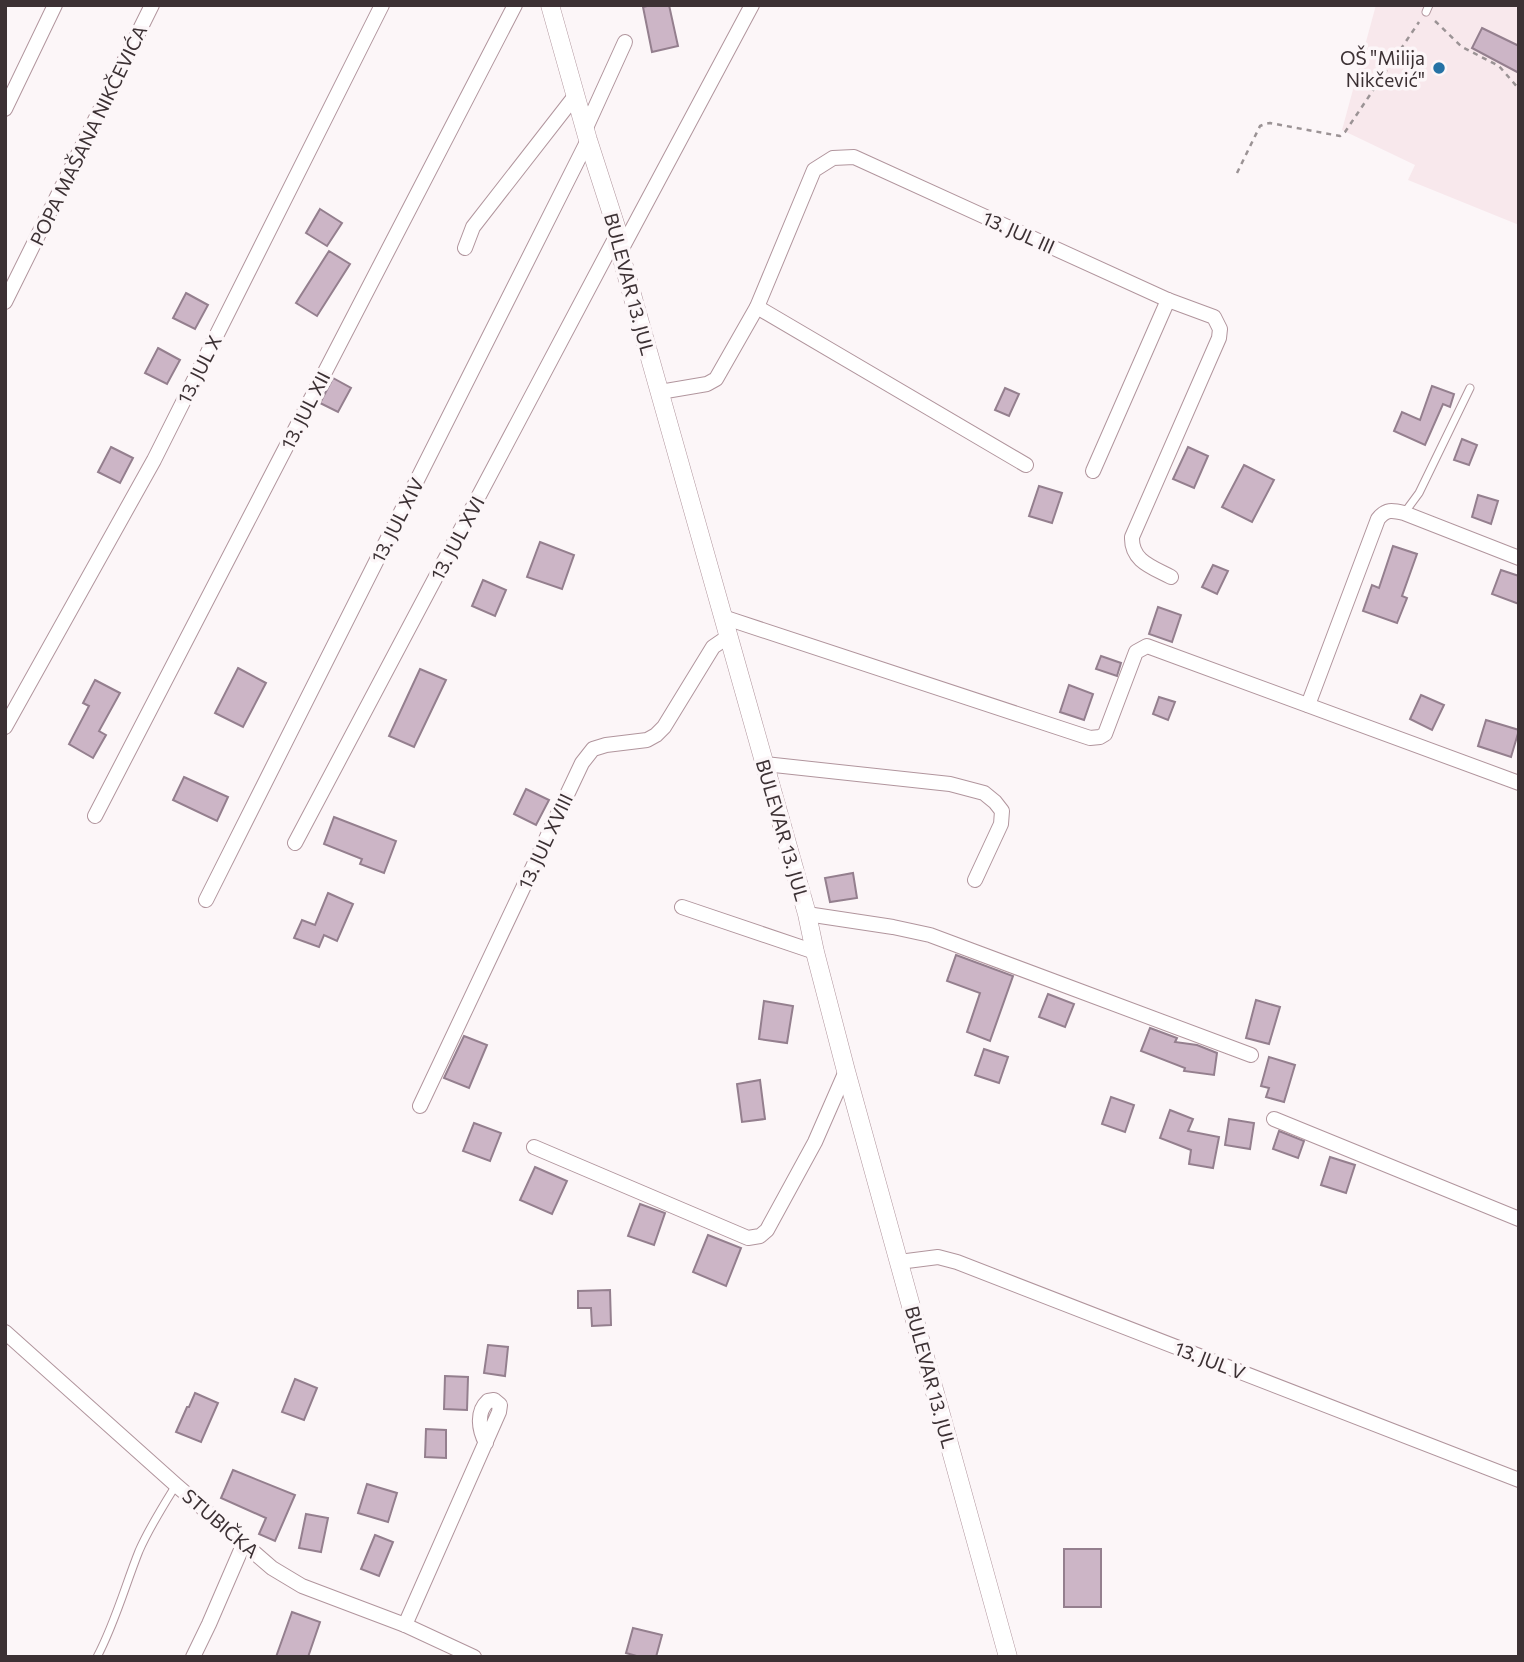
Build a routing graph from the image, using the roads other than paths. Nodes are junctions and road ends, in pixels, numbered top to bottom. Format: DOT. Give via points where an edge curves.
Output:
graph roads {
  1 [pos="55,5"];
  2 [pos="152,5"];
  3 [pos="382,5"];
  4 [pos="515,5"];
  5 [pos="550,5"];
  6 [pos="752,5"];
  7 [pos="625,42"];
  8 [pos="575,96"];
  9 [pos="5,109"];
  10 [pos="586,135"];
  11 [pos="618,233"];
  12 [pos="465,248"];
  13 [pos="620,252"];
  14 [pos="1168,300"];
  15 [pos="5,302"];
  16 [pos="758,307"];
  17 [pos="1470,388"];
  18 [pos="660,392"];
  19 [pos="1026,465"];
  20 [pos="1093,471"];
  21 [pos="1404,513"];
  22 [pos="1519,558"];
  23 [pos="1171,576"];
  24 [pos="723,617"];
  25 [pos="729,636"];
  26 [pos="1308,705"];
  27 [pos="5,727"];
  28 [pos="765,764"];
  29 [pos="1519,783"];
  30 [pos="95,816"];
  31 [pos="295,843"];
  32 [pos="975,880"];
  33 [pos="206,900"];
  34 [pos="682,907"];
  35 [pos="807,914"];
  36 [pos="815,952"];
  37 [pos="1251,1055"];
  38 [pos="846,1072"];
  39 [pos="420,1106"];
  40 [pos="1274,1119"];
  41 [pos="534,1147"];
  42 [pos="1519,1219"];
  43 [pos="899,1262"];
  44 [pos="5,1332"];
  45 [pos="486,1443"];
  46 [pos="1519,1479"];
  47 [pos="176,1485"];
  48 [pos="244,1543"];
  49 [pos="405,1625"];
  50 [pos="97,1657"];
  51 [pos="192,1657"];
  52 [pos="474,1657"];
  53 [pos="1008,1657"];
  1 -- 9 [label="street"];
  2 -- 15 [label="street, POPA MAŠANA NIKČEVIĆA"];
  3 -- 27 [label="street, 13. JUL X" via="154,460"];
  4 -- 30 [label="street, 13. JUL XII"];
  5 -- 8 [label="street, BULEVAR 13. JUL"];
  6 -- 13 [label="street"];
  7 -- 10 [label="street, 13. JUL XIV"];
  8 -- 10 [label="street, BULEVAR 13. JUL"];
  8 -- 12 [label="street" via="473,227"];
  10 -- 11 [label="street, BULEVAR 13. JUL"];
  10 -- 33 [label="street, 13. JUL XIV"];
  11 -- 13 [label="street, BULEVAR 13. JUL"];
  11 -- 31 [label="street, 13. JUL XVI"];
  13 -- 18 [label="street, BULEVAR 13. JUL"];
  14 -- 16 [label="street, 13. JUL III" via="854,157 833,159 814,170"];
  14 -- 20 [label="street"];
  14 -- 23 [label="street, 13. JUL III" via="1214,317 1220,329 1132,537 1131,547 1140,561"];
  16 -- 18 [label="street, 13. JUL III" via="716,379"];
  16 -- 19 [label="street"];
  17 -- 21 [label="lane" via="1419,493"];
  18 -- 24 [label="street, BULEVAR 13. JUL"];
  21 -- 22 [label="street"];
  21 -- 26 [label="street" via="1383,512 1378,519"];
  24 -- 25 [label="street, BULEVAR 13. JUL"];
  24 -- 26 [label="street" via="1090,737 1105,734 1136,652 1147,646"];
  25 -- 28 [label="street, BULEVAR 13. JUL"];
  25 -- 39 [label="street, 13. JUL XVIII" via="713,647 656,735 593,749 582,763"];
  26 -- 29 [label="street"];
  28 -- 32 [label="street" via="950,784 984,793 1002,811 1001,824"];
  28 -- 35 [label="street, BULEVAR 13. JUL"];
  34 -- 36 [label="street"];
  35 -- 36 [label="street, BULEVAR 13. JUL"];
  35 -- 37 [label="street" via="930,935"];
  36 -- 38 [label="street, BULEVAR 13. JUL"];
  38 -- 41 [label="street" via="815,1142 760,1236 748,1238"];
  38 -- 43 [label="street, BULEVAR 13. JUL"];
  40 -- 42 [label="street"];
  43 -- 46 [label="street, 13. JUL V" via="937,1257 957,1262"];
  43 -- 53 [label="street, BULEVAR 13. JUL"];
  44 -- 47 [label="street, STUBIČKA"];
  45 -- 49 [label="street"];
  47 -- 48 [label="street, STUBIČKA"];
  47 -- 50 [label="lane" via="146,1536"];
  48 -- 49 [label="street, STUBIČKA" via="302,1586"];
  48 -- 51 [label="street"];
  49 -- 52 [label="street, STUBIČKA"];
}
